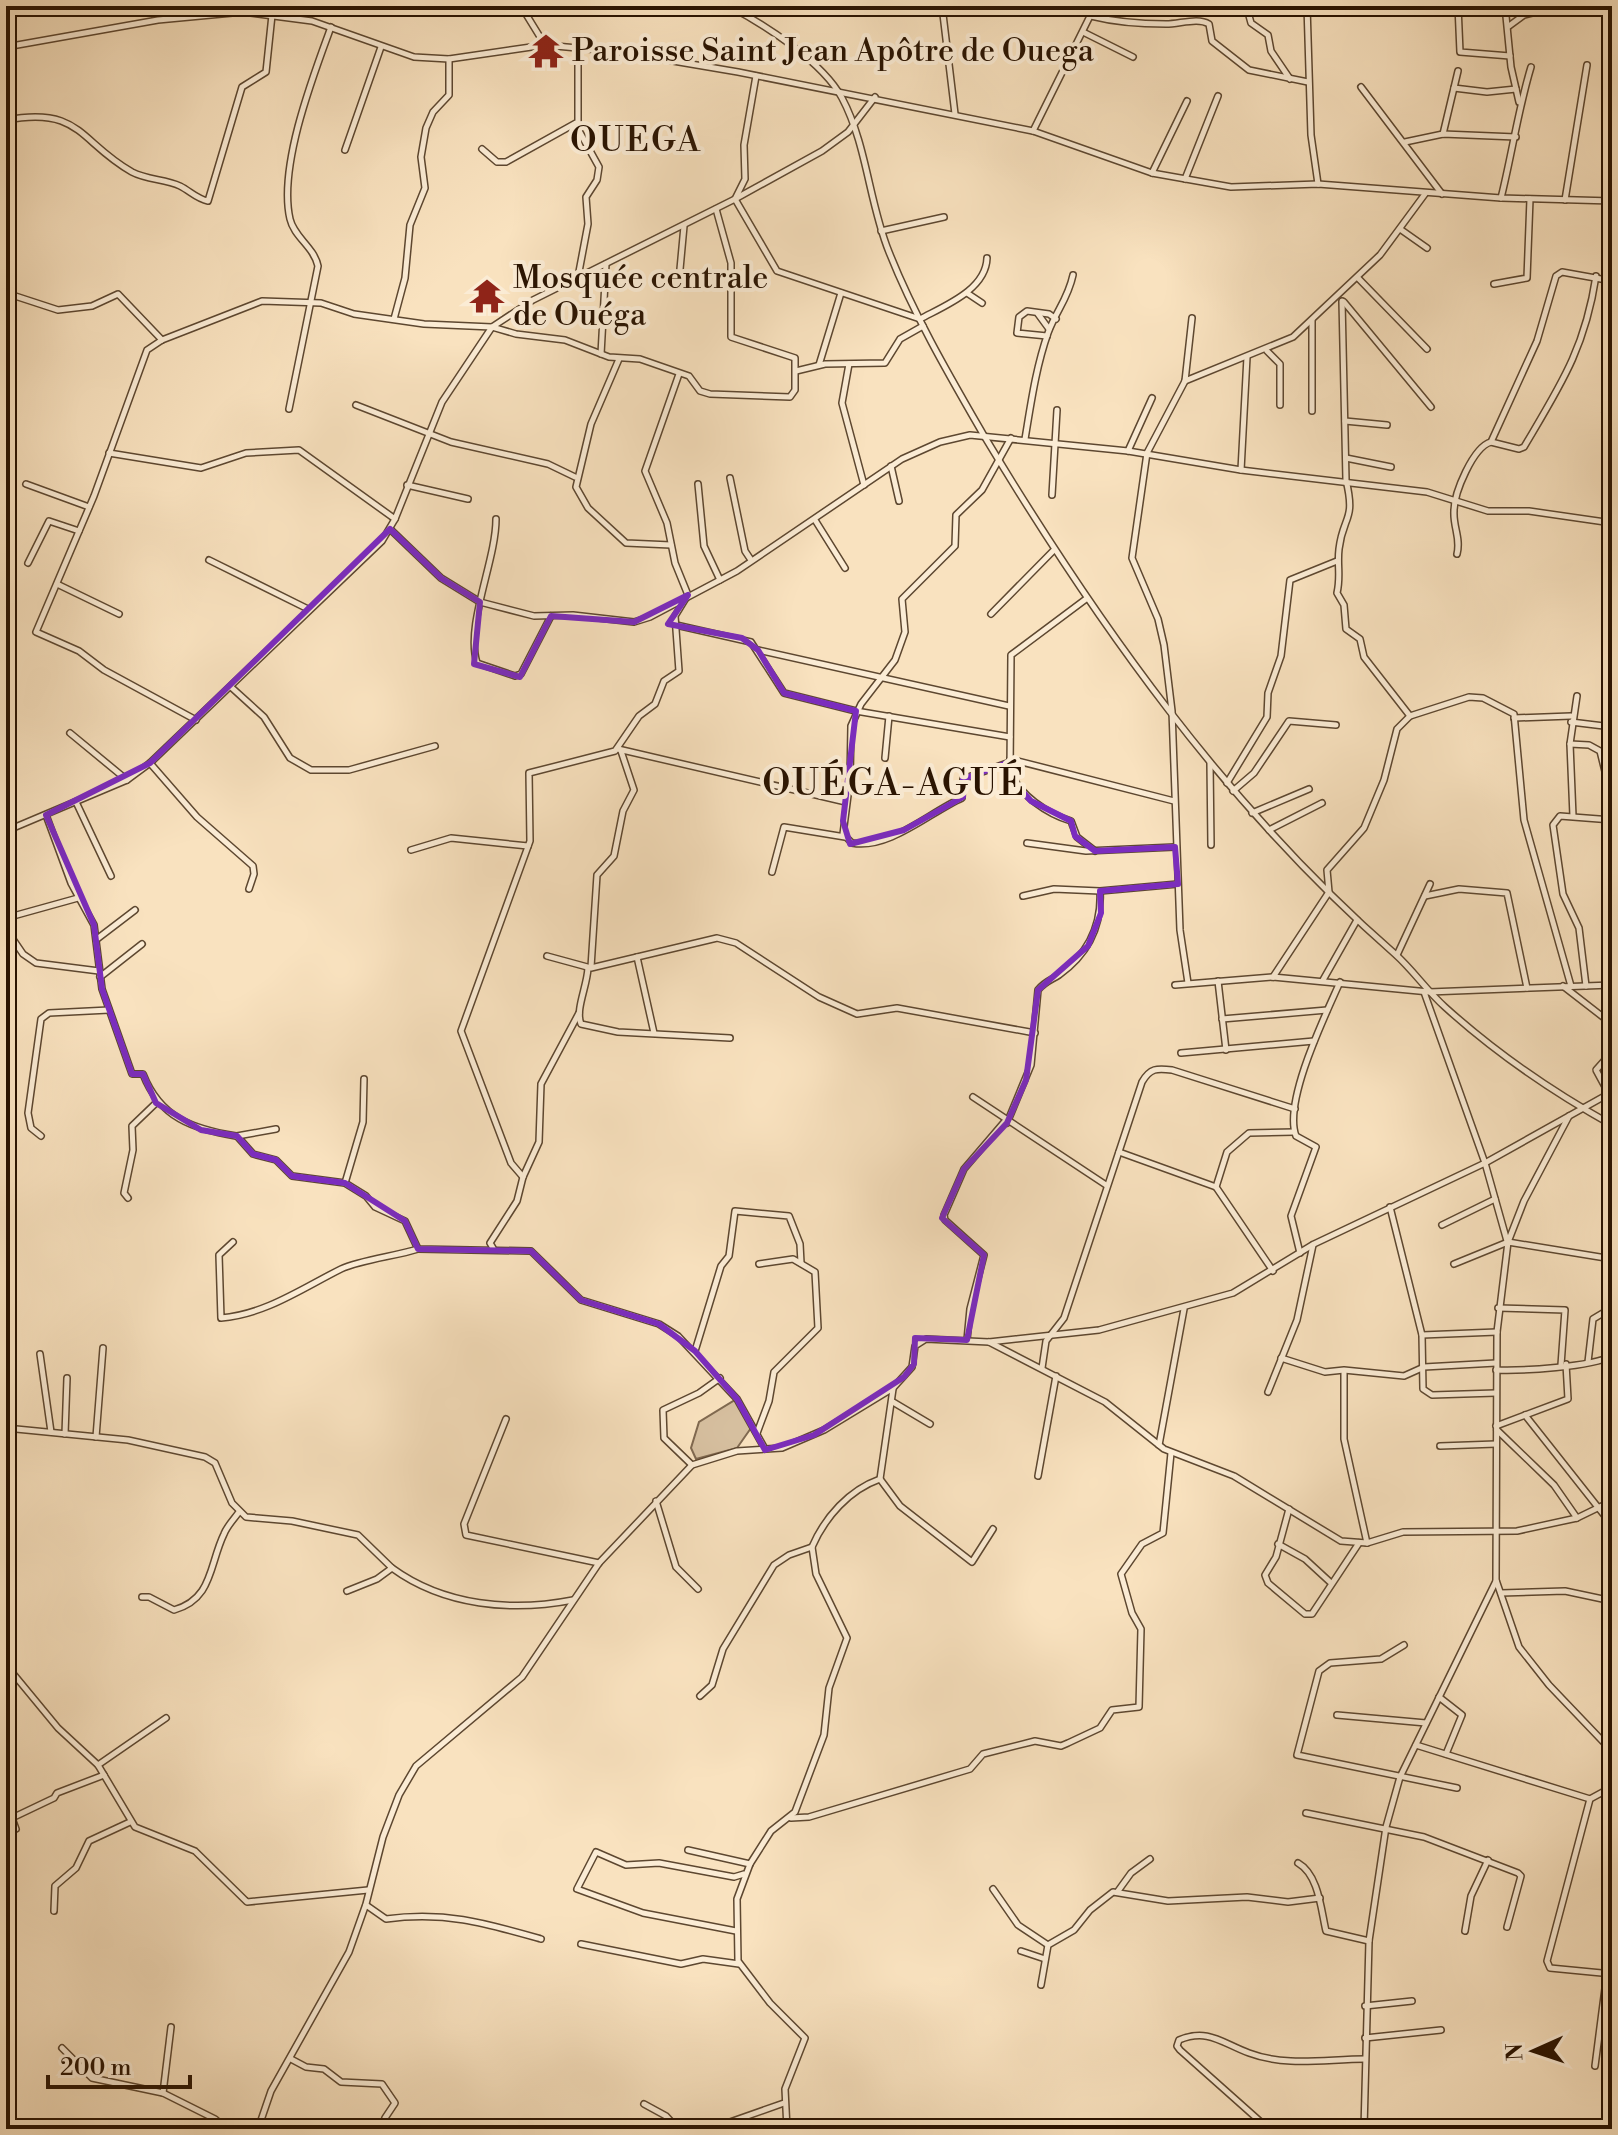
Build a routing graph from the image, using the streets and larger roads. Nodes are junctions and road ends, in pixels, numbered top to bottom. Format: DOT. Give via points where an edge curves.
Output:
graph roads {
  1 [pos="521,6"];
  2 [pos="729,6"];
  3 [pos="942,6"];
  4 [pos="1095,6"];
  5 [pos="1307,6"];
  6 [pos="1458,6"];
  7 [pos="1505,6"];
  8 [pos="1560,6"];
  9 [pos="244,9"];
  10 [pos="1248,12"];
  11 [pos="272,15"];
  12 [pos="1091,16"];
  13 [pos="331,27"];
  14 [pos="1508,27"];
  15 [pos="1083,32"];
  16 [pos="545,45"];
  17 [pos="8,46"];
  18 [pos="578,46"];
  19 [pos="381,47"];
  20 [pos="6,53"];
  21 [pos="1510,56"];
  22 [pos="1133,57"];
  23 [pos="449,59"];
  24 [pos="1587,65"];
  25 [pos="1531,67"];
  26 [pos="1458,71"];
  27 [pos="756,76"];
  28 [pos="1290,80"];
  29 [pos="1308,82"];
  30 [pos="1361,87"];
  31 [pos="1454,88"];
  32 [pos="1516,89"];
  33 [pos="838,91"];
  34 [pos="1218,96"];
  35 [pos="875,97"];
  36 [pos="1187,101"];
  37 [pos="1520,103"];
  38 [pos="955,114"];
  39 [pos="6,120"];
  40 [pos="577,123"];
  41 [pos="853,125"];
  42 [pos="1033,131"];
  43 [pos="1443,134"];
  44 [pos="1516,137"];
  45 [pos="1405,142"];
  46 [pos="482,149"];
  47 [pos="345,150"];
  48 [pos="1152,173"];
  49 [pos="1185,179"];
  50 [pos="1318,184"];
  51 [pos="1426,193"];
  52 [pos="1442,194"];
  53 [pos="1501,198"];
  54 [pos="735,199"];
  55 [pos="1530,199"];
  56 [pos="1565,200"];
  57 [pos="1610,201"];
  58 [pos="716,209"];
  59 [pos="944,217"];
  60 [pos="684,225"];
  61 [pos="1400,229"];
  62 [pos="881,231"];
  63 [pos="1612,241"];
  64 [pos="1427,248"];
  65 [pos="987,258"];
  66 [pos="606,264"];
  67 [pos="1073,275"];
  68 [pos="1596,276"];
  69 [pos="578,278"];
  70 [pos="1358,278"];
  71 [pos="679,280"];
  72 [pos="1612,281"];
  73 [pos="1494,284"];
  74 [pos="6,293"];
  75 [pos="841,293"];
  76 [pos="966,293"];
  77 [pos="1340,298"];
  78 [pos="982,303"];
  79 [pos="311,304"];
  80 [pos="1038,313"];
  81 [pos="1192,318"];
  82 [pos="394,319"];
  83 [pos="1056,319"];
  84 [pos="1312,319"];
  85 [pos="922,322"];
  86 [pos="492,327"];
  87 [pos="1048,333"];
  88 [pos="162,340"];
  89 [pos="1427,349"];
  90 [pos="1266,351"];
  91 [pos="601,354"];
  92 [pos="1247,357"];
  93 [pos="619,359"];
  94 [pos="849,364"];
  95 [pos="819,365"];
  96 [pos="796,371"];
  97 [pos="679,374"];
  98 [pos="1185,381"];
  99 [pos="1152,398"];
  100 [pos="356,405"];
  101 [pos="1280,405"];
  102 [pos="1431,407"];
  103 [pos="289,409"];
  104 [pos="1057,410"];
  105 [pos="1312,411"];
  106 [pos="1345,421"];
  107 [pos="1387,425"];
  108 [pos="984,434"];
  109 [pos="429,435"];
  110 [pos="1011,438"];
  111 [pos="1025,439"];
  112 [pos="1052,442"];
  113 [pos="1491,442"];
  114 [pos="1128,451"];
  115 [pos="109,453"];
  116 [pos="1147,453"];
  117 [pos="1346,458"];
  118 [pos="1000,460"];
  119 [pos="891,466"];
  120 [pos="1391,467"];
  121 [pos="1241,470"];
  122 [pos="575,477"];
  123 [pos="730,478"];
  124 [pos="1346,480"];
  125 [pos="26,484"];
  126 [pos="698,484"];
  127 [pos="407,485"];
  128 [pos="864,485"];
  129 [pos="1052,495"];
  130 [pos="468,499"];
  131 [pos="1455,500"];
  132 [pos="899,501"];
  133 [pos="89,507"];
  134 [pos="395,519"];
  135 [pos="496,519"];
  136 [pos="815,520"];
  137 [pos="1612,523"];
  138 [pos="390,529"];
  139 [pos="79,531"];
  140 [pos="671,545"];
  141 [pos="1053,551"];
  142 [pos="1457,554"];
  143 [pos="209,560"];
  144 [pos="751,560"];
  145 [pos="1337,561"];
  146 [pos="28,563"];
  147 [pos="845,568"];
  148 [pos="720,580"];
  149 [pos="57,584"];
  150 [pos="688,595"];
  151 [pos="1086,599"];
  152 [pos="480,602"];
  153 [pos="308,609"];
  154 [pos="119,614"];
  155 [pos="991,614"];
  156 [pos="551,616"];
  157 [pos="676,625"];
  158 [pos="758,650"];
  159 [pos="880,679"];
  160 [pos="231,687"];
  161 [pos="1577,696"];
  162 [pos="1009,706"];
  163 [pos="856,711"];
  164 [pos="1172,711"];
  165 [pos="889,716"];
  166 [pos="1410,716"];
  167 [pos="1514,718"];
  168 [pos="1571,719"];
  169 [pos="196,720"];
  170 [pos="1336,725"];
  171 [pos="1612,727"];
  172 [pos="70,733"];
  173 [pos="1010,737"];
  174 [pos="1570,744"];
  175 [pos="435,746"];
  176 [pos="619,750"];
  177 [pos="885,758"];
  178 [pos="1010,760"];
  179 [pos="1210,762"];
  180 [pos="150,763"];
  181 [pos="127,780"];
  182 [pos="1227,783"];
  183 [pos="1309,789"];
  184 [pos="1233,791"];
  185 [pos="1612,800"];
  186 [pos="1174,801"];
  187 [pos="76,802"];
  188 [pos="846,802"];
  189 [pos="1322,803"];
  190 [pos="1252,813"];
  191 [pos="46,815"];
  192 [pos="1573,816"];
  193 [pos="1612,820"];
  194 [pos="1269,830"];
  195 [pos="6,831"];
  196 [pos="845,837"];
  197 [pos="1027,843"];
  198 [pos="1211,845"];
  199 [pos="528,846"];
  200 [pos="1175,847"];
  201 [pos="411,850"];
  202 [pos="1095,851"];
  203 [pos="772,872"];
  204 [pos="111,876"];
  205 [pos="1178,884"];
  206 [pos="1430,884"];
  207 [pos="249,889"];
  208 [pos="1100,891"];
  209 [pos="1329,892"];
  210 [pos="1023,896"];
  211 [pos="1425,896"];
  212 [pos="78,898"];
  213 [pos="135,910"];
  214 [pos="1612,911"];
  215 [pos="6,918"];
  216 [pos="1357,920"];
  217 [pos="6,929"];
  218 [pos="1612,930"];
  219 [pos="97,939"];
  220 [pos="142,944"];
  221 [pos="1397,955"];
  222 [pos="547,956"];
  223 [pos="637,957"];
  224 [pos="590,968"];
  225 [pos="100,974"];
  226 [pos="1273,977"];
  227 [pos="1323,980"];
  228 [pos="1218,981"];
  229 [pos="1340,982"];
  230 [pos="1188,983"];
  231 [pos="1175,985"];
  232 [pos="1612,985"];
  233 [pos="1562,986"];
  234 [pos="1571,986"];
  235 [pos="1586,986"];
  236 [pos="1527,988"];
  237 [pos="1427,992"];
  238 [pos="109,1010"];
  239 [pos="1328,1010"];
  240 [pos="579,1013"];
  241 [pos="1222,1019"];
  242 [pos="1612,1024"];
  243 [pos="654,1033"];
  244 [pos="1035,1033"];
  245 [pos="730,1038"];
  246 [pos="1314,1041"];
  247 [pos="1226,1050"];
  248 [pos="1612,1052"];
  249 [pos="1181,1053"];
  250 [pos="364,1079"];
  251 [pos="1610,1093"];
  252 [pos="973,1097"];
  253 [pos="156,1103"];
  254 [pos="1295,1109"];
  255 [pos="1582,1109"];
  256 [pos="1569,1116"];
  257 [pos="1006,1122"];
  258 [pos="1612,1125"];
  259 [pos="276,1129"];
  260 [pos="1294,1132"];
  261 [pos="41,1136"];
  262 [pos="237,1136"];
  263 [pos="1119,1152"];
  264 [pos="1485,1163"];
  265 [pos="523,1177"];
  266 [pos="345,1183"];
  267 [pos="1106,1185"];
  268 [pos="1216,1187"];
  269 [pos="128,1198"];
  270 [pos="1495,1199"];
  271 [pos="1390,1207"];
  272 [pos="1442,1225"];
  273 [pos="233,1242"];
  274 [pos="1508,1242"];
  275 [pos="1314,1244"];
  276 [pos="418,1249"];
  277 [pos="498,1249"];
  278 [pos="1300,1253"];
  279 [pos="1612,1259"];
  280 [pos="801,1263"];
  281 [pos="759,1264"];
  282 [pos="1454,1264"];
  283 [pos="1273,1271"];
  284 [pos="1498,1308"];
  285 [pos="1184,1309"];
  286 [pos="1603,1313"];
  287 [pos="1064,1318"];
  288 [pos="1497,1332"];
  289 [pos="1078,1333"];
  290 [pos="1422,1335"];
  291 [pos="1049,1337"];
  292 [pos="967,1340"];
  293 [pos="989,1342"];
  294 [pos="103,1348"];
  295 [pos="695,1351"];
  296 [pos="40,1354"];
  297 [pos="1612,1356"];
  298 [pos="1281,1358"];
  299 [pos="1588,1362"];
  300 [pos="1564,1364"];
  301 [pos="1496,1366"];
  302 [pos="1424,1367"];
  303 [pos="1042,1368"];
  304 [pos="1344,1370"];
  305 [pos="1056,1376"];
  306 [pos="67,1378"];
  307 [pos="720,1378"];
  308 [pos="893,1388"];
  309 [pos="1268,1392"];
  310 [pos="1496,1393"];
  311 [pos="893,1402"];
  312 [pos="1525,1415"];
  313 [pos="506,1419"];
  314 [pos="930,1424"];
  315 [pos="6,1428"];
  316 [pos="1496,1428"];
  317 [pos="51,1432"];
  318 [pos="65,1434"];
  319 [pos="757,1434"];
  320 [pos="96,1437"];
  321 [pos="1496,1444"];
  322 [pos="1159,1446"];
  323 [pos="1440,1446"];
  324 [pos="765,1450"];
  325 [pos="1171,1453"];
  326 [pos="692,1465"];
  327 [pos="1038,1476"];
  328 [pos="880,1479"];
  329 [pos="656,1501"];
  330 [pos="1612,1501"];
  331 [pos="1289,1509"];
  332 [pos="1599,1509"];
  333 [pos="239,1512"];
  334 [pos="1577,1518"];
  335 [pos="1612,1525"];
  336 [pos="993,1529"];
  337 [pos="1498,1532"];
  338 [pos="1359,1543"];
  339 [pos="1367,1543"];
  340 [pos="1278,1544"];
  341 [pos="812,1547"];
  342 [pos="599,1563"];
  343 [pos="392,1568"];
  344 [pos="1496,1580"];
  345 [pos="1330,1582"];
  346 [pos="698,1589"];
  347 [pos="347,1591"];
  348 [pos="1501,1593"];
  349 [pos="142,1597"];
  350 [pos="574,1600"];
  351 [pos="1612,1601"];
  352 [pos="1404,1645"];
  353 [pos="6,1665"];
  354 [pos="700,1696"];
  355 [pos="1439,1697"];
  356 [pos="1337,1715"];
  357 [pos="166,1718"];
  358 [pos="1426,1723"];
  359 [pos="1416,1745"];
  360 [pos="1612,1751"];
  361 [pos="1446,1754"];
  362 [pos="98,1765"];
  363 [pos="104,1775"];
  364 [pos="1400,1777"];
  365 [pos="1612,1787"];
  366 [pos="1457,1788"];
  367 [pos="1590,1799"];
  368 [pos="1306,1813"];
  369 [pos="791,1818"];
  370 [pos="130,1822"];
  371 [pos="1386,1827"];
  372 [pos="16,1829"];
  373 [pos="688,1850"];
  374 [pos="1150,1859"];
  375 [pos="1488,1860"];
  376 [pos="1298,1863"];
  377 [pos="750,1864"];
  378 [pos="745,1874"];
  379 [pos="993,1889"];
  380 [pos="368,1890"];
  381 [pos="1118,1891"];
  382 [pos="1320,1898"];
  383 [pos="366,1904"];
  384 [pos="54,1911"];
  385 [pos="1507,1927"];
  386 [pos="736,1931"];
  387 [pos="1465,1931"];
  388 [pos="541,1939"];
  389 [pos="1369,1941"];
  390 [pos="581,1944"];
  391 [pos="1048,1945"];
  392 [pos="1021,1951"];
  393 [pos="1045,1959"];
  394 [pos="740,1964"];
  395 [pos="1610,1973"];
  396 [pos="1041,1985"];
  397 [pos="1412,2001"];
  398 [pos="1365,2006"];
  399 [pos="171,2027"];
  400 [pos="1441,2030"];
  401 [pos="1365,2038"];
  402 [pos="62,2048"];
  403 [pos="291,2059"];
  404 [pos="1365,2059"];
  405 [pos="1595,2066"];
  406 [pos="163,2093"];
  407 [pos="784,2103"];
  408 [pos="644,2104"];
  409 [pos="385,2118"];
  410 [pos="227,2129"];
  411 [pos="258,2129"];
  412 [pos="678,2129"];
  413 [pos="710,2129"];
  414 [pos="787,2129"];
  415 [pos="1260,2129"];
  416 [pos="1364,2129"];
  1 -- 16 [label="street"];
  2 -- 33 [label="street" via="776,35"];
  3 -- 38 [label="street"];
  4 -- 12 [label="street"];
  5 -- 29 [label="street"];
  6 -- 21 [label="street" via="1460,52"];
  7 -- 14 [label="street"];
  8 -- 14 [label="street" via="1524,15"];
  9 -- 11 [label="street"];
  9 -- 17 [label="street"];
  10 -- 28 [label="street" via="1251,23 1268,35 1271,51"];
  11 -- 13 [label="street"];
  11 -- 39 [label="street" via="266,72 242,87 208,201 175,184 135,174 65,121 39,116"];
  12 -- 15 [label="street"];
  12 -- 28 [label="street" via="1122,22 1203,21 1209,24 1212,41 1249,70"];
  13 -- 19 [label="street"];
  13 -- 79 [label="street" via="306,94 290,179 290,221 318,266"];
  14 -- 21 [label="street"];
  15 -- 22 [label="street"];
  15 -- 42 [label="street"];
  16 -- 18 [label="street"];
  16 -- 23 [label="street"];
  17 -- 20 [label="street"];
  18 -- 27 [label="street"];
  18 -- 40 [label="street"];
  19 -- 23 [label="street" via="414,57"];
  19 -- 47 [label="street"];
  21 -- 32 [label="street"];
  23 -- 82 [label="street" via="449,95 426,128 421,157 425,188 410,225"];
  24 -- 56 [label="street"];
  25 -- 37 [label="street"];
  26 -- 31 [label="street"];
  27 -- 33 [label="street"];
  27 -- 54 [label="street" via="744,145 745,179"];
  28 -- 29 [label="street"];
  29 -- 50 [label="street"];
  30 -- 45 [label="street"];
  31 -- 32 [label="street"];
  31 -- 43 [label="street"];
  32 -- 37 [label="street"];
  33 -- 35 [label="street"];
  33 -- 41 [label="street"];
  34 -- 49 [label="street"];
  35 -- 38 [label="street"];
  35 -- 41 [label="street"];
  36 -- 48 [label="street"];
  37 -- 44 [label="street"];
  38 -- 42 [label="street"];
  40 -- 46 [label="street" via="506,162 497,162"];
  40 -- 69 [label="street" via="579,136 599,167 586,197 588,224"];
  41 -- 54 [label="street" via="822,151"];
  41 -- 62 [label="street"];
  42 -- 48 [label="street"];
  43 -- 44 [label="street"];
  43 -- 45 [label="street"];
  44 -- 53 [label="street"];
  45 -- 52 [label="street"];
  48 -- 49 [label="street"];
  49 -- 50 [label="street" via="1231,187"];
  50 -- 51 [label="street"];
  51 -- 52 [label="street"];
  51 -- 61 [label="street"];
  52 -- 53 [label="street"];
  53 -- 55 [label="street"];
  54 -- 58 [label="street"];
  54 -- 75 [label="street" via="777,271"];
  55 -- 56 [label="street"];
  55 -- 73 [label="street" via="1527,278"];
  56 -- 57 [label="street"];
  57 -- 63 [label="street"];
  58 -- 60 [label="street"];
  58 -- 96 [label="street" via="731,263 731,337 792,356"];
  59 -- 62 [label="street"];
  60 -- 66 [label="street"];
  60 -- 71 [label="street"];
  61 -- 64 [label="street"];
  61 -- 70 [label="street"];
  62 -- 85 [label="street"];
  65 -- 76 [label="street" via="984,272"];
  66 -- 69 [label="street"];
  66 -- 91 [label="street"];
  67 -- 83 [label="street" via="1071,293"];
  68 -- 72 [label="street"];
  68 -- 113 [label="street" via="1556,276 1537,341"];
  68 -- 113 [label="street" via="1574,362 1524,447"];
  69 -- 86 [label="street"];
  70 -- 77 [label="street"];
  70 -- 89 [label="street"];
  74 -- 88 [label="street" via="58,310 92,306 118,294"];
  75 -- 85 [label="street"];
  75 -- 95 [label="street"];
  76 -- 78 [label="street"];
  76 -- 85 [label="street"];
  77 -- 84 [label="street"];
  77 -- 102 [label="street"];
  77 -- 106 [label="street"];
  79 -- 82 [label="street"];
  79 -- 88 [label="street" via="262,301"];
  79 -- 103 [label="street"];
  80 -- 83 [label="street"];
  80 -- 87 [label="street"];
  80 -- 87 [label="street" via="1021,314 1016,330"];
  81 -- 98 [label="street"];
  82 -- 86 [label="street"];
  83 -- 87 [label="street"];
  84 -- 90 [label="street"];
  84 -- 105 [label="street"];
  85 -- 94 [label="street" via="900,339 885,363"];
  85 -- 108 [label="street"];
  86 -- 91 [label="street" via="565,340"];
  86 -- 109 [label="street" via="456,377"];
  87 -- 111 [label="street"];
  88 -- 115 [label="street" via="143,357"];
  90 -- 92 [label="street"];
  90 -- 101 [label="street" via="1280,364"];
  91 -- 93 [label="street"];
  92 -- 98 [label="street"];
  92 -- 121 [label="street"];
  93 -- 97 [label="street" via="640,359"];
  93 -- 122 [label="street"];
  94 -- 95 [label="street"];
  94 -- 128 [label="street" via="842,403"];
  95 -- 96 [label="street"];
  96 -- 97 [label="street" via="794,393 785,397 710,394"];
  97 -- 140 [label="street" via="645,466"];
  98 -- 116 [label="street"];
  99 -- 114 [label="street"];
  100 -- 109 [label="street"];
  104 -- 112 [label="street"];
  106 -- 107 [label="street"];
  106 -- 117 [label="street"];
  108 -- 110 [label="street"];
  108 -- 118 [label="street"];
  108 -- 119 [label="street" via="940,442"];
  109 -- 122 [label="street" via="548,464"];
  109 -- 127 [label="street"];
  110 -- 111 [label="street"];
  110 -- 118 [label="street"];
  111 -- 112 [label="street"];
  112 -- 114 [label="street"];
  112 -- 129 [label="street"];
  113 -- 131 [label="street" via="1481,447"];
  114 -- 116 [label="street"];
  115 -- 133 [label="street"];
  115 -- 134 [label="street" via="201,468 246,453 299,450"];
  116 -- 121 [label="street"];
  116 -- 164 [label="street" via="1133,566 1158,619"];
  117 -- 120 [label="street"];
  117 -- 124 [label="street"];
  118 -- 141 [label="street"];
  118 -- 159 [label="street" via="977,496 956,515 955,546 903,597 904,637"];
  119 -- 128 [label="street"];
  119 -- 132 [label="street"];
  121 -- 124 [label="street"];
  122 -- 140 [label="street" via="588,508 617,537 632,545"];
  123 -- 144 [label="street"];
  124 -- 131 [label="street"];
  124 -- 145 [label="street" via="1351,512"];
  125 -- 133 [label="street"];
  126 -- 148 [label="street" via="704,546"];
  127 -- 130 [label="street"];
  127 -- 134 [label="street"];
  128 -- 136 [label="street"];
  131 -- 137 [label="street" via="1488,511"];
  131 -- 142 [label="street"];
  133 -- 139 [label="street"];
  134 -- 138 [label="street"];
  135 -- 152 [label="street" via="495,550"];
  136 -- 144 [label="street"];
  136 -- 147 [label="street"];
  138 -- 152 [label="street" via="441,578"];
  138 -- 153 [label="street" via="369,556"];
  139 -- 146 [label="street" via="49,521"];
  139 -- 149 [label="street"];
  140 -- 150 [label="street"];
  141 -- 151 [label="street"];
  141 -- 155 [label="street"];
  143 -- 153 [label="street"];
  144 -- 148 [label="street"];
  145 -- 166 [label="street" via="1342,575 1337,593 1346,629 1360,639 1364,657"];
  145 -- 182 [label="street" via="1290,580 1267,717"];
  148 -- 150 [label="street"];
  149 -- 154 [label="street"];
  149 -- 169 [label="street" via="37,628 39,636 79,651"];
  150 -- 156 [label="street" via="634,622"];
  150 -- 157 [label="street"];
  151 -- 162 [label="street" via="1013,652"];
  151 -- 164 [label="street"];
  152 -- 156 [label="street"];
  152 -- 156 [label="street" via="476,661 515,676 524,669"];
  153 -- 160 [label="street"];
  157 -- 158 [label="street" via="742,638"];
  157 -- 176 [label="street" via="679,671 664,681 655,704 636,720"];
  158 -- 159 [label="street"];
  158 -- 163 [label="street" via="784,693"];
  159 -- 162 [label="street"];
  159 -- 163 [label="street"];
  160 -- 169 [label="street"];
  160 -- 175 [label="street" via="264,717 290,758 311,770 349,770"];
  161 -- 168 [label="street"];
  162 -- 173 [label="street"];
  163 -- 165 [label="street"];
  163 -- 188 [label="street" via="849,731"];
  164 -- 179 [label="street"];
  164 -- 186 [label="street"];
  165 -- 173 [label="street"];
  165 -- 177 [label="street"];
  166 -- 167 [label="street" via="1469,697 1508,709"];
  166 -- 209 [label="street" via="1397,729 1364,828 1327,870"];
  167 -- 168 [label="street"];
  167 -- 234 [label="street" via="1524,820"];
  168 -- 171 [label="street"];
  168 -- 174 [label="street"];
  169 -- 180 [label="street"];
  170 -- 184 [label="street" via="1289,721 1254,773"];
  172 -- 181 [label="street"];
  173 -- 178 [label="street"];
  174 -- 185 [label="street" via="1600,751"];
  174 -- 192 [label="street"];
  176 -- 188 [label="street"];
  176 -- 199 [label="street" via="530,771"];
  176 -- 224 [label="street" via="634,790 623,811 614,856 597,875"];
  178 -- 186 [label="street"];
  178 -- 196 [label="street" via="963,779 962,798 904,830 864,844"];
  178 -- 202 [label="street" via="1014,782 1030,800 1071,821 1077,837"];
  179 -- 182 [label="street"];
  179 -- 198 [label="street"];
  180 -- 181 [label="street"];
  180 -- 207 [label="street" via="190,810 253,866"];
  181 -- 187 [label="street"];
  182 -- 184 [label="street"];
  183 -- 190 [label="street"];
  184 -- 190 [label="street"];
  186 -- 200 [label="street"];
  187 -- 191 [label="street"];
  187 -- 204 [label="street"];
  188 -- 196 [label="street"];
  189 -- 194 [label="street"];
  190 -- 194 [label="street"];
  191 -- 195 [label="street"];
  191 -- 212 [label="street"];
  192 -- 193 [label="street"];
  192 -- 235 [label="street" via="1555,819 1552,831 1563,894 1579,928"];
  194 -- 209 [label="street"];
  196 -- 203 [label="street" via="784,827"];
  197 -- 202 [label="street"];
  199 -- 201 [label="street" via="451,838"];
  199 -- 265 [label="street" via="461,1031 511,1163"];
  200 -- 202 [label="street"];
  200 -- 205 [label="street"];
  205 -- 208 [label="street"];
  205 -- 230 [label="street"];
  206 -- 211 [label="street"];
  208 -- 210 [label="street" via="1054,889"];
  208 -- 244 [label="street" via="1101,913 1088,946 1038,990"];
  209 -- 216 [label="street"];
  209 -- 226 [label="street"];
  211 -- 221 [label="street"];
  211 -- 236 [label="street" via="1459,889 1507,893"];
  212 -- 215 [label="street"];
  212 -- 219 [label="street"];
  213 -- 219 [label="street"];
  214 -- 218 [label="street"];
  216 -- 221 [label="street"];
  216 -- 227 [label="street"];
  217 -- 225 [label="street" via="36,963"];
  219 -- 225 [label="street"];
  220 -- 225 [label="street"];
  221 -- 237 [label="street"];
  222 -- 224 [label="street"];
  223 -- 224 [label="street"];
  223 -- 243 [label="street"];
  223 -- 244 [label="street" via="717,938 857,1014 897,1008"];
  224 -- 240 [label="street"];
  225 -- 238 [label="street"];
  226 -- 227 [label="street"];
  226 -- 228 [label="street"];
  227 -- 229 [label="street"];
  228 -- 230 [label="street"];
  228 -- 241 [label="street"];
  229 -- 237 [label="street"];
  229 -- 239 [label="street"];
  230 -- 231 [label="street"];
  232 -- 235 [label="street"];
  233 -- 234 [label="street"];
  233 -- 236 [label="street"];
  233 -- 242 [label="street"];
  234 -- 235 [label="street"];
  236 -- 237 [label="street"];
  237 -- 255 [label="street" via="1496,1052"];
  237 -- 264 [label="street"];
  238 -- 253 [label="street" via="132,1074 143,1074"];
  238 -- 261 [label="street" via="49,1013 41,1019 28,1113 31,1128"];
  239 -- 241 [label="street"];
  239 -- 246 [label="street"];
  240 -- 243 [label="street" via="581,1024"];
  240 -- 265 [label="street" via="541,1084 539,1142"];
  241 -- 247 [label="street"];
  243 -- 245 [label="street"];
  244 -- 257 [label="street" via="1031,1065"];
  246 -- 247 [label="street"];
  246 -- 254 [label="street"];
  247 -- 249 [label="street"];
  248 -- 251 [label="street" via="1596,1070"];
  250 -- 266 [label="street" via="363,1122"];
  251 -- 255 [label="street"];
  252 -- 257 [label="street"];
  253 -- 262 [label="street" via="201,1130"];
  253 -- 269 [label="street" via="132,1126 124,1193"];
  254 -- 260 [label="street"];
  254 -- 263 [label="street" via="1157,1068 1142,1082"];
  255 -- 256 [label="street"];
  255 -- 258 [label="street"];
  256 -- 264 [label="street"];
  256 -- 274 [label="street"];
  257 -- 267 [label="street" via="1055,1148"];
  257 -- 292 [label="street" via="964,1169 944,1215 984,1255"];
  259 -- 262 [label="street"];
  260 -- 268 [label="street" via="1249,1133 1227,1152"];
  260 -- 278 [label="street" via="1316,1147 1291,1216"];
  262 -- 266 [label="street" via="253,1154 276,1160 292,1176"];
  263 -- 267 [label="street"];
  263 -- 268 [label="street"];
  264 -- 270 [label="street"];
  264 -- 271 [label="street"];
  265 -- 277 [label="street" via="517,1201 490,1243"];
  266 -- 276 [label="street" via="375,1207 405,1221"];
  267 -- 287 [label="street"];
  268 -- 283 [label="street"];
  270 -- 272 [label="street"];
  270 -- 274 [label="street"];
  271 -- 275 [label="street"];
  271 -- 290 [label="street"];
  273 -- 276 [label="street" via="219,1255 221,1318 279,1303 343,1268"];
  274 -- 279 [label="street"];
  274 -- 282 [label="street"];
  274 -- 284 [label="street"];
  275 -- 278 [label="street"];
  275 -- 298 [label="street" via="1297,1320"];
  276 -- 277 [label="street"];
  277 -- 295 [label="street" via="531,1251 581,1300 659,1324"];
  278 -- 283 [label="street"];
  280 -- 281 [label="street" via="793,1259"];
  280 -- 295 [label="street" via="789,1216 735,1211 729,1256 721,1266"];
  280 -- 319 [label="street" via="817,1275 817,1331 774,1372"];
  283 -- 285 [label="street" via="1233,1293"];
  284 -- 288 [label="street"];
  284 -- 300 [label="street" via="1565,1310"];
  285 -- 289 [label="street"];
  285 -- 322 [label="street"];
  286 -- 299 [label="street" via="1593,1319"];
  287 -- 289 [label="street"];
  287 -- 291 [label="street"];
  288 -- 290 [label="street"];
  288 -- 301 [label="street"];
  289 -- 291 [label="street"];
  290 -- 302 [label="street"];
  291 -- 293 [label="street"];
  291 -- 303 [label="street"];
  292 -- 293 [label="street"];
  292 -- 308 [label="street" via="920,1340 912,1367"];
  293 -- 303 [label="street"];
  294 -- 320 [label="street"];
  295 -- 307 [label="street"];
  296 -- 317 [label="street"];
  297 -- 299 [label="street"];
  298 -- 304 [label="street" via="1320,1371"];
  298 -- 309 [label="street"];
  299 -- 300 [label="street"];
  300 -- 301 [label="street" via="1540,1370"];
  300 -- 312 [label="street" via="1568,1399"];
  301 -- 302 [label="street"];
  301 -- 310 [label="street"];
  302 -- 304 [label="street" via="1404,1376"];
  302 -- 310 [label="street" via="1427,1394"];
  303 -- 305 [label="street"];
  304 -- 339 [label="street" via="1344,1439"];
  305 -- 322 [label="street" via="1105,1402"];
  305 -- 327 [label="street"];
  306 -- 318 [label="street"];
  307 -- 319 [label="street"];
  307 -- 326 [label="street" via="663,1410 664,1438"];
  308 -- 311 [label="street"];
  308 -- 324 [label="street" via="814,1435"];
  310 -- 316 [label="street"];
  311 -- 314 [label="street"];
  311 -- 328 [label="street"];
  312 -- 316 [label="street"];
  312 -- 332 [label="street"];
  313 -- 342 [label="street" via="464,1524 466,1535"];
  315 -- 317 [label="street"];
  316 -- 321 [label="street"];
  316 -- 334 [label="street" via="1554,1485"];
  317 -- 318 [label="street"];
  318 -- 320 [label="street"];
  319 -- 324 [label="street"];
  320 -- 333 [label="street" via="205,1457 215,1463"];
  321 -- 323 [label="street"];
  321 -- 337 [label="street"];
  322 -- 325 [label="street"];
  324 -- 326 [label="street" via="720,1454"];
  325 -- 331 [label="street" via="1224,1471"];
  325 -- 369 [label="street" via="1163,1533 1142,1544 1121,1574 1141,1629 1139,1707 1109,1712 1100,1728 1061,1746 1035,1741 983,1754 970,1769"];
  326 -- 329 [label="street"];
  328 -- 336 [label="street" via="900,1506 972,1562"];
  328 -- 341 [label="street" via="838,1506"];
  329 -- 342 [label="street"];
  329 -- 346 [label="street" via="676,1567"];
  330 -- 332 [label="street"];
  331 -- 338 [label="street" via="1337,1539"];
  331 -- 340 [label="street"];
  332 -- 334 [label="street"];
  332 -- 335 [label="street"];
  333 -- 343 [label="street" via="358,1535"];
  333 -- 349 [label="street" via="224,1533 211,1580 190,1606 174,1610"];
  334 -- 337 [label="street"];
  337 -- 339 [label="street" via="1403,1532"];
  337 -- 344 [label="street"];
  338 -- 339 [label="street"];
  338 -- 345 [label="street"];
  340 -- 345 [label="street"];
  340 -- 345 [label="street" via="1265,1579 1305,1614 1312,1614"];
  341 -- 354 [label="street" via="774,1565 723,1649 709,1689"];
  341 -- 369 [label="street" via="816,1574 847,1638 829,1688 824,1735"];
  342 -- 350 [label="street"];
  343 -- 347 [label="street"];
  343 -- 350 [label="street" via="425,1589 507,1608"];
  344 -- 348 [label="street"];
  344 -- 355 [label="street"];
  348 -- 351 [label="street" via="1565,1591"];
  348 -- 360 [label="street" via="1511,1629 1532,1667"];
  350 -- 380 [label="street" via="522,1677 407,1778"];
  352 -- 364 [label="street" via="1381,1659 1330,1663 1319,1671 1296,1750 1300,1758"];
  353 -- 362 [label="street" via="58,1728"];
  355 -- 358 [label="street"];
  355 -- 361 [label="street" via="1462,1715"];
  356 -- 358 [label="street"];
  357 -- 362 [label="street"];
  358 -- 359 [label="street"];
  359 -- 361 [label="street"];
  359 -- 364 [label="street"];
  361 -- 367 [label="street"];
  362 -- 363 [label="street"];
  363 -- 370 [label="street"];
  363 -- 372 [label="street" via="12,1818"];
  364 -- 366 [label="street"];
  364 -- 371 [label="street"];
  365 -- 367 [label="street"];
  367 -- 395 [label="street" via="1548,1967"];
  368 -- 371 [label="street"];
  369 -- 377 [label="street" via="771,1831"];
  370 -- 380 [label="street" via="195,1851 247,1902"];
  370 -- 384 [label="street" via="89,1841 76,1868 55,1886"];
  371 -- 375 [label="street"];
  371 -- 389 [label="street"];
  373 -- 377 [label="street"];
  374 -- 381 [label="street"];
  375 -- 385 [label="street" via="1521,1876"];
  375 -- 387 [label="street" via="1471,1896"];
  376 -- 382 [label="street"];
  377 -- 378 [label="street"];
  378 -- 386 [label="street" via="737,1895"];
  378 -- 386 [label="street" via="734,1877 659,1863 626,1865 596,1852 577,1889 643,1913"];
  379 -- 391 [label="street" via="1018,1925"];
  380 -- 383 [label="street"];
  381 -- 382 [label="street" via="1168,1901"];
  381 -- 391 [label="street" via="1108,1893 1074,1930"];
  382 -- 389 [label="street" via="1326,1931"];
  383 -- 388 [label="street" via="386,1919 448,1917"];
  383 -- 403 [label="street" via="349,1952"];
  386 -- 394 [label="street"];
  389 -- 398 [label="street"];
  390 -- 394 [label="street" via="681,1964 707,1959"];
  391 -- 393 [label="street"];
  392 -- 393 [label="street"];
  393 -- 396 [label="street"];
  394 -- 407 [label="street" via="805,2038 788,2077"];
  395 -- 405 [label="street"];
  397 -- 398 [label="street"];
  398 -- 401 [label="street"];
  399 -- 406 [label="street"];
  400 -- 401 [label="street"];
  401 -- 404 [label="street"];
  402 -- 406 [label="street" via="97,2081"];
  403 -- 409 [label="street" via="324,2069 341,2082 382,2084 395,2103"];
  403 -- 411 [label="street" via="271,2091"];
  404 -- 415 [label="street" via="1309,2063 1250,2054 1212,2035 1179,2040 1180,2050 1262,2123"];
  404 -- 416 [label="street"];
  406 -- 410 [label="street"];
  407 -- 413 [label="street"];
  407 -- 414 [label="street"];
  408 -- 412 [label="street"];
}
